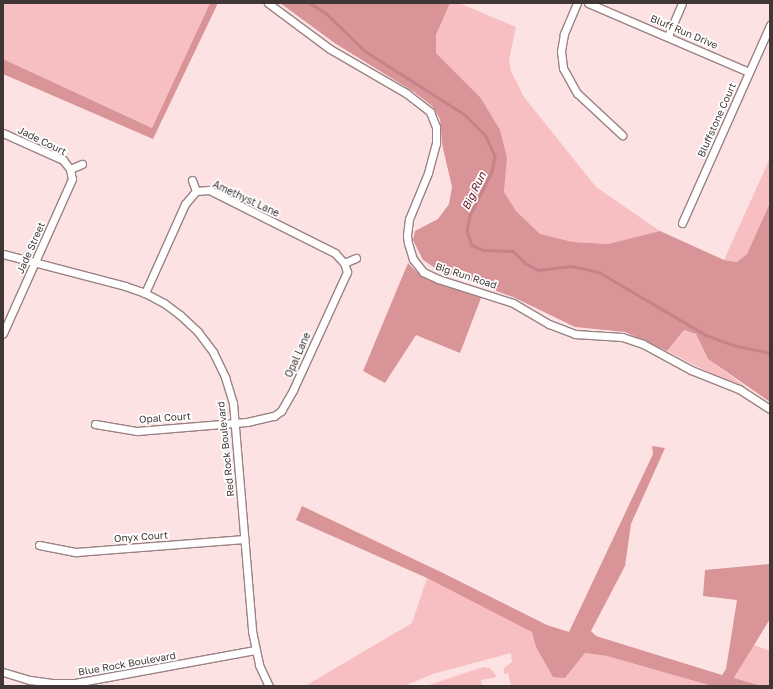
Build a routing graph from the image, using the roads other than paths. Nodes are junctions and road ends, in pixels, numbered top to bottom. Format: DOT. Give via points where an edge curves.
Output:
graph roads {
  1 [pos="268,3"];
  2 [pos="577,3"];
  3 [pos="588,3"];
  4 [pos="682,3"];
  5 [pos="770,25"];
  6 [pos="668,36"];
  7 [pos="749,72"];
  8 [pos="3,133"];
  9 [pos="622,135"];
  10 [pos="82,164"];
  11 [pos="70,169"];
  12 [pos="192,180"];
  13 [pos="196,191"];
  14 [pos="682,223"];
  15 [pos="3,254"];
  16 [pos="356,258"];
  17 [pos="36,262"];
  18 [pos="344,263"];
  19 [pos="145,293"];
  20 [pos="3,333"];
  21 [pos="770,409"];
  22 [pos="236,423"];
  23 [pos="95,424"];
  24 [pos="244,539"];
  25 [pos="39,545"];
  26 [pos="255,650"];
  27 [pos="3,672"];
  28 [pos="269,686"];
  1 -- 21 [label="street, Big Run Road" via="330,49 406,93 430,112 436,127 436,143 428,173 409,219 408,236 413,259 423,272 498,297 575,334 622,337 643,344 703,375 739,388"];
  2 -- 9 [label="street" via="564,34 561,51 563,68 577,93"];
  3 -- 6 [label="street, Bluff Run Drive"];
  4 -- 6 [label="street"];
  5 -- 7 [label="street, Bluffstone Court"];
  6 -- 7 [label="street, Bluff Run Drive"];
  7 -- 14 [label="street, Bluffstone Court"];
  8 -- 11 [label="street, Jade Court" via="63,160"];
  10 -- 11 [label="street"];
  11 -- 17 [label="street, Jade Street" via="72,179"];
  12 -- 13 [label="street"];
  13 -- 18 [label="street, Amethyst Lane" via="209,190 335,253"];
  13 -- 19 [label="street" via="185,204"];
  15 -- 17 [label="street, Red Rock Boulevard"];
  16 -- 18 [label="street"];
  17 -- 19 [label="street, Red Rock Boulevard"];
  17 -- 20 [label="street, Jade Street"];
  18 -- 22 [label="street, Opal Lane" via="347,272 286,405 274,416"];
  19 -- 22 [label="street, Red Rock Boulevard" via="180,315 198,332 213,352 225,377"];
  22 -- 23 [label="street, Opal Court" via="137,431"];
  22 -- 24 [label="street, Red Rock Boulevard"];
  24 -- 25 [label="street, Onyx Court" via="76,552"];
  24 -- 26 [label="street, Red Rock Boulevard"];
  26 -- 27 [label="street, Blue Rock Boulevard" via="75,683 30,680"];
  26 -- 28 [label="street, Red Rock Boulevard"];
}
